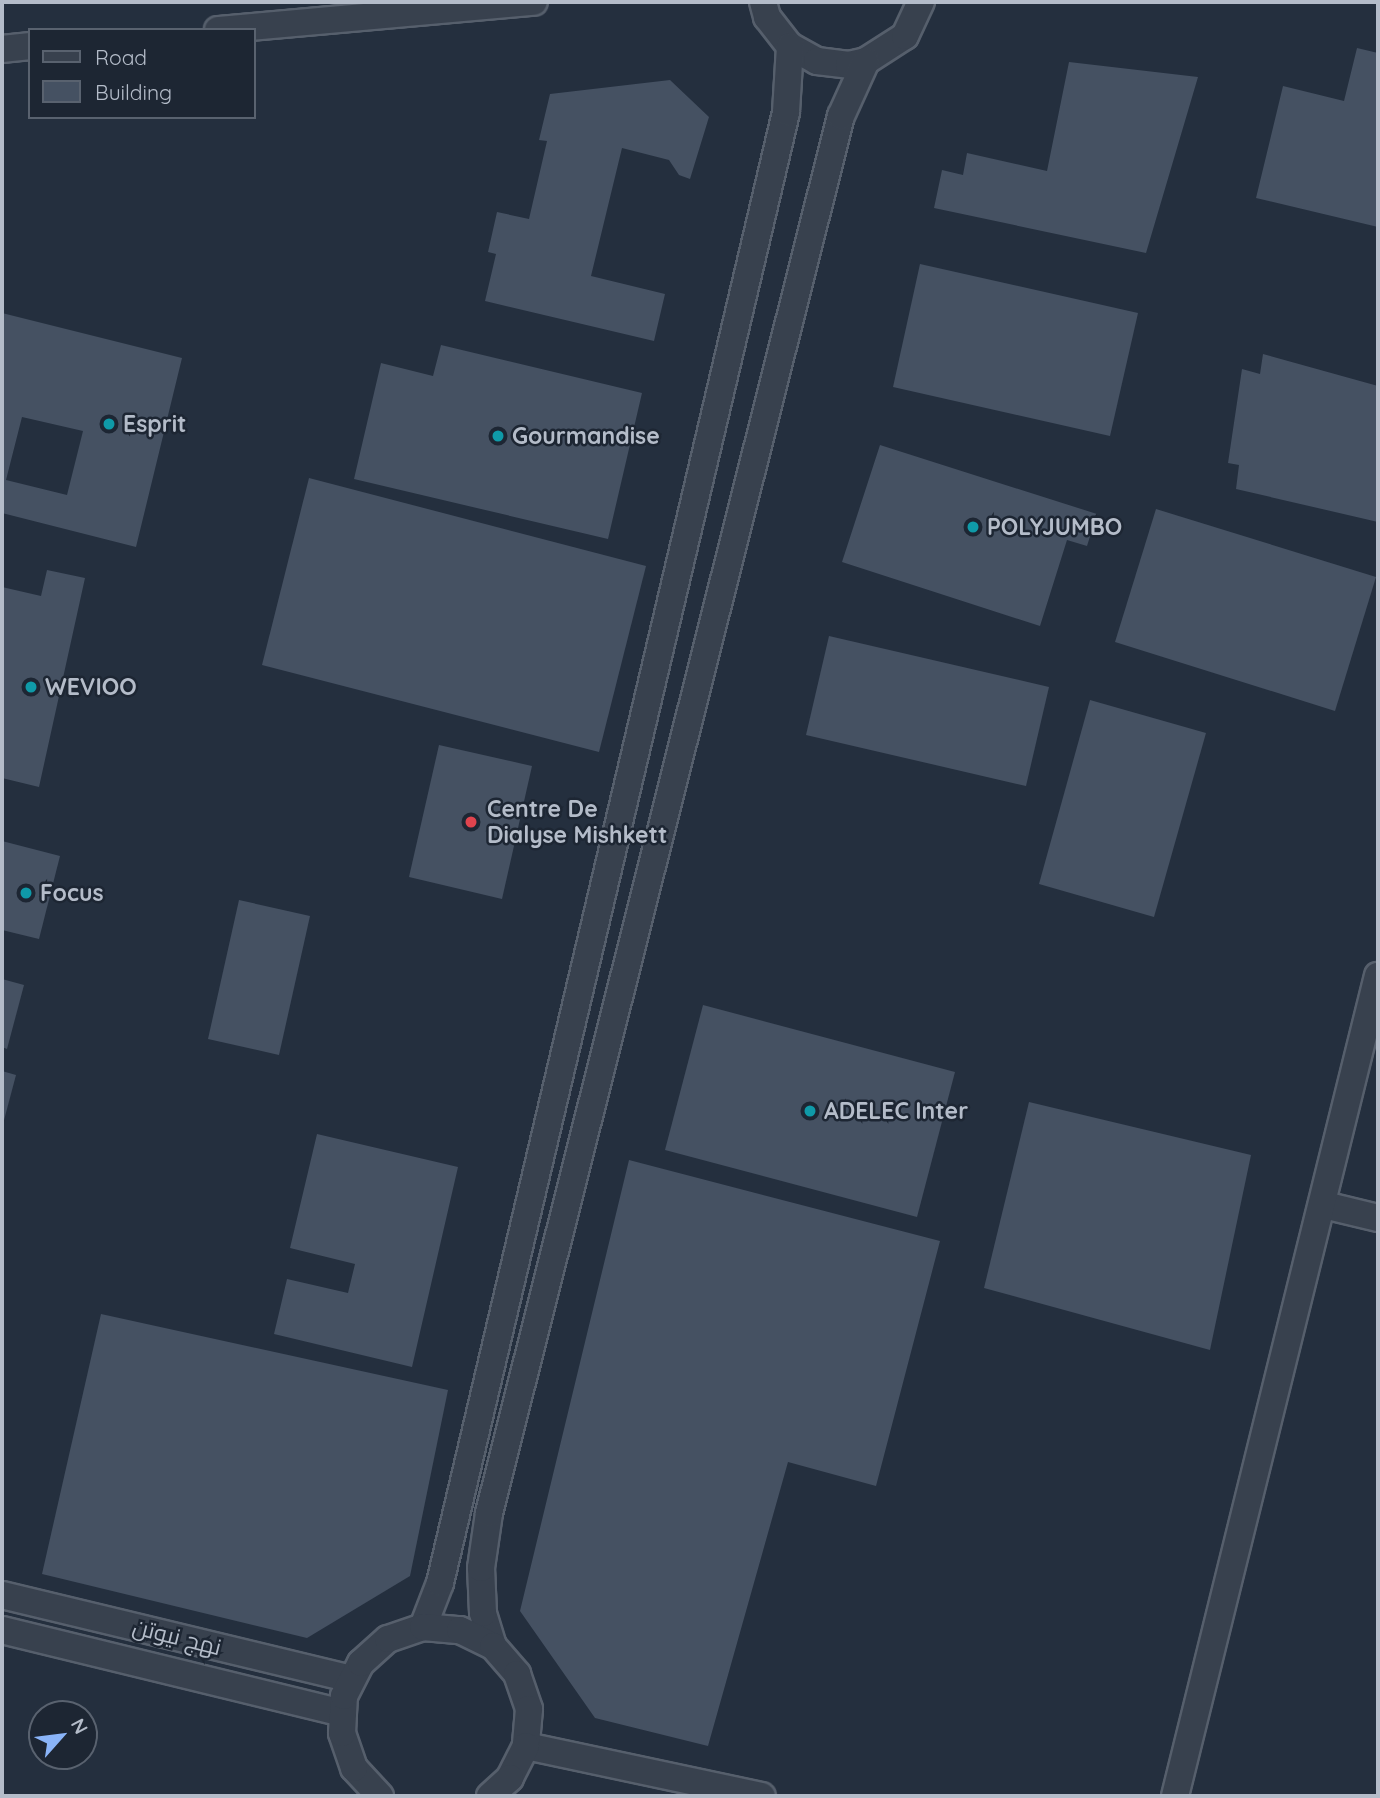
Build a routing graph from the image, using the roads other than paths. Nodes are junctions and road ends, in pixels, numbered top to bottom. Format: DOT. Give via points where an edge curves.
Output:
graph roads {
  1 [pos="534,2"];
  2 [pos="764,2"];
  3 [pos="921,2"];
  4 [pos="241,28"];
  5 [pos="790,46"];
  6 [pos="28,47"];
  7 [pos="2,49"];
  8 [pos="866,61"];
  9 [pos="611,851"];
  10 [pos="654,859"];
  11 [pos="1378,976"];
  12 [pos="1324,1205"];
  13 [pos="1378,1218"];
  14 [pos="2,1595"];
  15 [pos="423,1628"];
  16 [pos="2,1630"];
  17 [pos="493,1646"];
  18 [pos="351,1679"];
  19 [pos="343,1713"];
  20 [pos="526,1746"];
  21 [pos="380,1796"];
  22 [pos="490,1796"];
  23 [pos="762,1796"];
  24 [pos="1175,1796"];
  1 -- 4 [label="street"];
  2 -- 5 [label="street" via="767,17"];
  3 -- 8 [label="street" via="905,36"];
  5 -- 8 [label="street" via="817,61"];
  5 -- 9 [label="street" via="786,112"];
  6 -- 7 [label="street"];
  8 -- 10 [label="street" via="841,116"];
  9 -- 10 [label="street"];
  9 -- 15 [label="street" via="440,1583"];
  10 -- 17 [label="street" via="489,1513 481,1568 483,1613"];
  11 -- 12 [label="street"];
  12 -- 13 [label="street"];
  12 -- 24 [label="street"];
  14 -- 18 [label="street, نهج نيوتن"];
  15 -- 17 [label="street" via="460,1630"];
  15 -- 18 [label="street" via="388,1639"];
  16 -- 19 [label="street, نهج نيوتن"];
  17 -- 20 [label="street" via="517,1674 529,1709"];
  18 -- 19 [label="street"];
  19 -- 21 [label="street" via="342,1733 354,1768"];
  20 -- 22 [label="street" via="510,1779"];
  20 -- 23 [label="street"];
}
